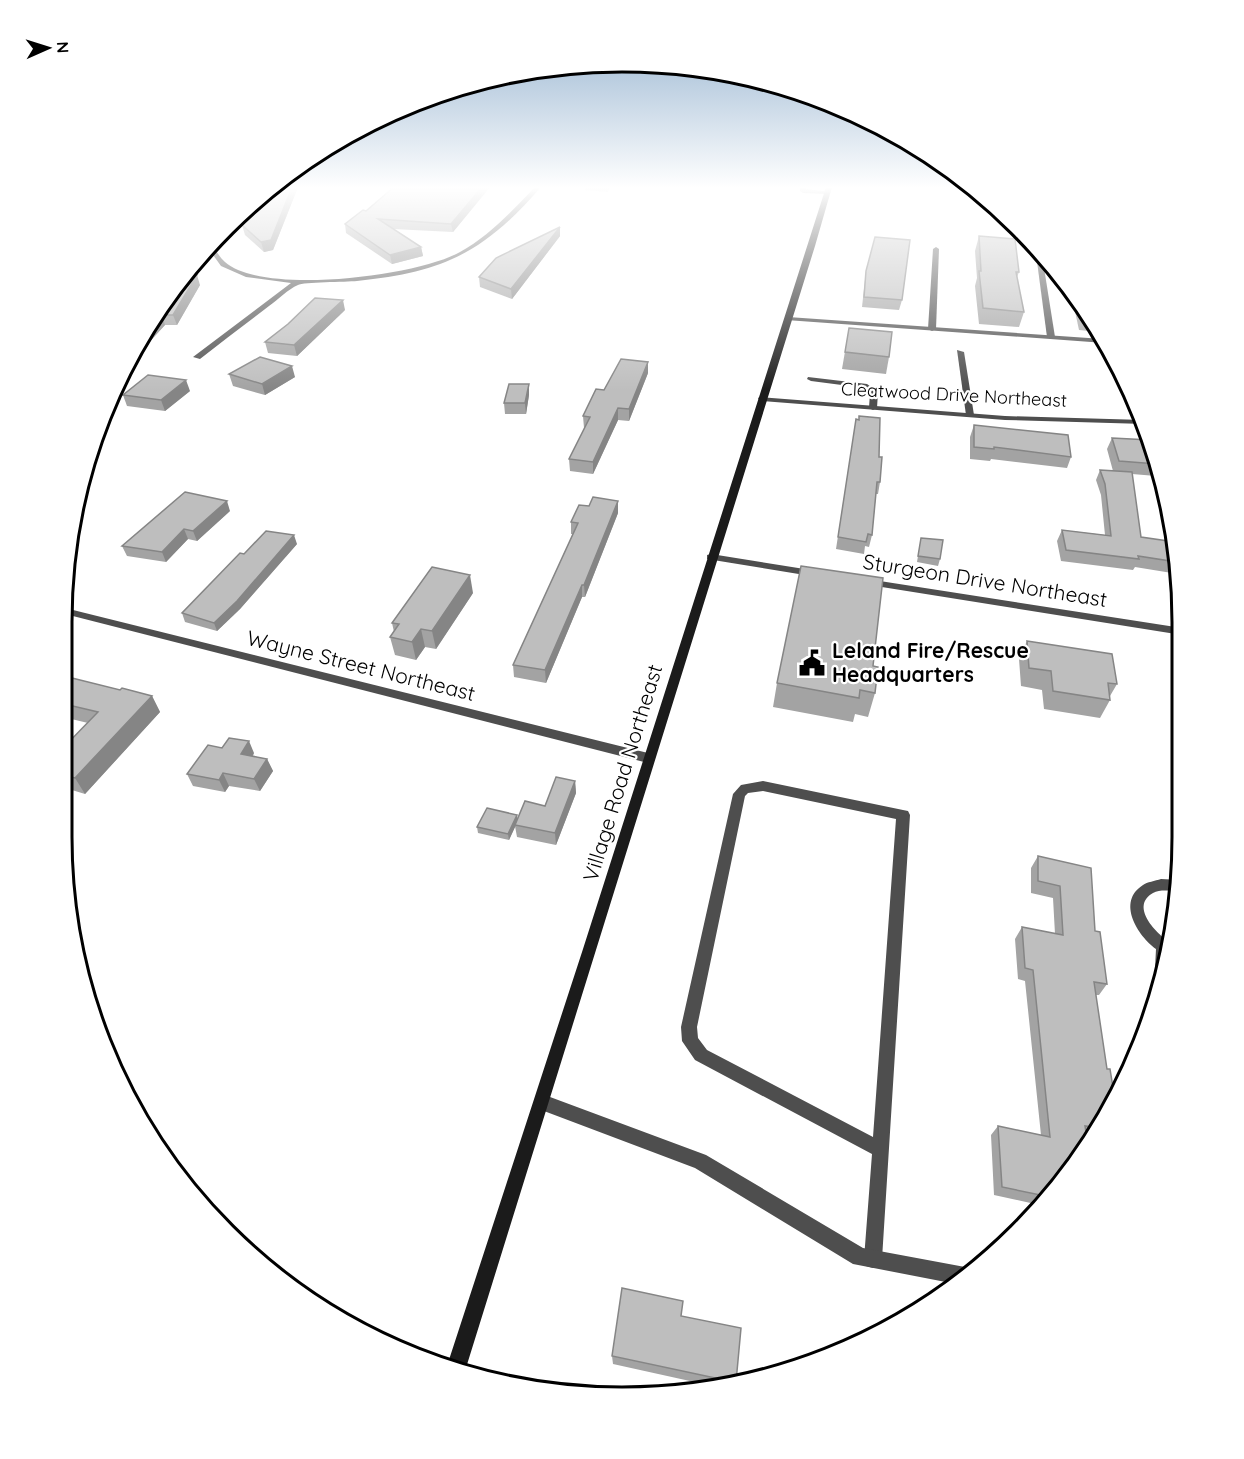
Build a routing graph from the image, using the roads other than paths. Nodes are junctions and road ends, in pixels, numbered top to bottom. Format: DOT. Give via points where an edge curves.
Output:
graph roads {
  1 [pos="213,255"];
  2 [pos="457,255"];
  3 [pos="808,255"];
  4 [pos="936,255"];
  5 [pos="1041,265"];
  6 [pos="297,282"];
  7 [pos="788,319"];
  8 [pos="932,329"];
  9 [pos="1051,337"];
  10 [pos="1094,340"];
  11 [pos="960,352"];
  12 [pos="197,357"];
  13 [pos="811,379"];
  14 [pos="762,399"];
  15 [pos="873,408"];
  16 [pos="970,415"];
  17 [pos="1134,422"];
  18 [pos="711,557"];
  19 [pos="829,576"];
  20 [pos="853,579"];
  21 [pos="72,613"];
  22 [pos="1172,630"];
  23 [pos="648,758"];
  24 [pos="1170,884"];
  25 [pos="1161,944"];
  26 [pos="542,1102"];
  27 [pos="880,1150"];
  28 [pos="873,1260"];
  29 [pos="955,1274"];
  30 [pos="458,1362"];
  1 -- 6 [label="street" via="239,273"];
  2 -- 6 [label="street" via="384,277"];
  3 -- 7 [label="main road, Village Road Northeast"];
  4 -- 8 [label="street"];
  5 -- 9 [label="street"];
  6 -- 12 [label="street"];
  7 -- 8 [label="street"];
  7 -- 14 [label="main road, Village Road Northeast"];
  8 -- 9 [label="street"];
  9 -- 10 [label="street"];
  11 -- 16 [label="street"];
  13 -- 15 [label="street" via="867,386 874,392"];
  14 -- 15 [label="street, Cleatwood Drive Northeast"];
  14 -- 18 [label="main road, Village Road Northeast"];
  15 -- 16 [label="street, Cleatwood Drive Northeast"];
  16 -- 17 [label="street, Cleatwood Drive Northeast"];
  18 -- 19 [label="street"];
  18 -- 23 [label="main road, Village Road Northeast"];
  20 -- 22 [label="street, Sturgeon Drive Northeast"];
  21 -- 23 [label="street, Wayne Street Northeast"];
  23 -- 26 [label="main road, Village Road Northeast"];
  24 -- 25 [label="street" via="1152,886 1142,892 1137,904 1138,917 1149,935"];
  26 -- 28 [label="street" via="700,1161 860,1257"];
  26 -- 30 [label="main road, Village Road Northeast"];
  27 -- 27 [label="street" via="903,816 763,786 745,788 739,794 731,829 689,1027 690,1041 701,1055"];
  27 -- 28 [label="street"];
  28 -- 29 [label="street"];
}
